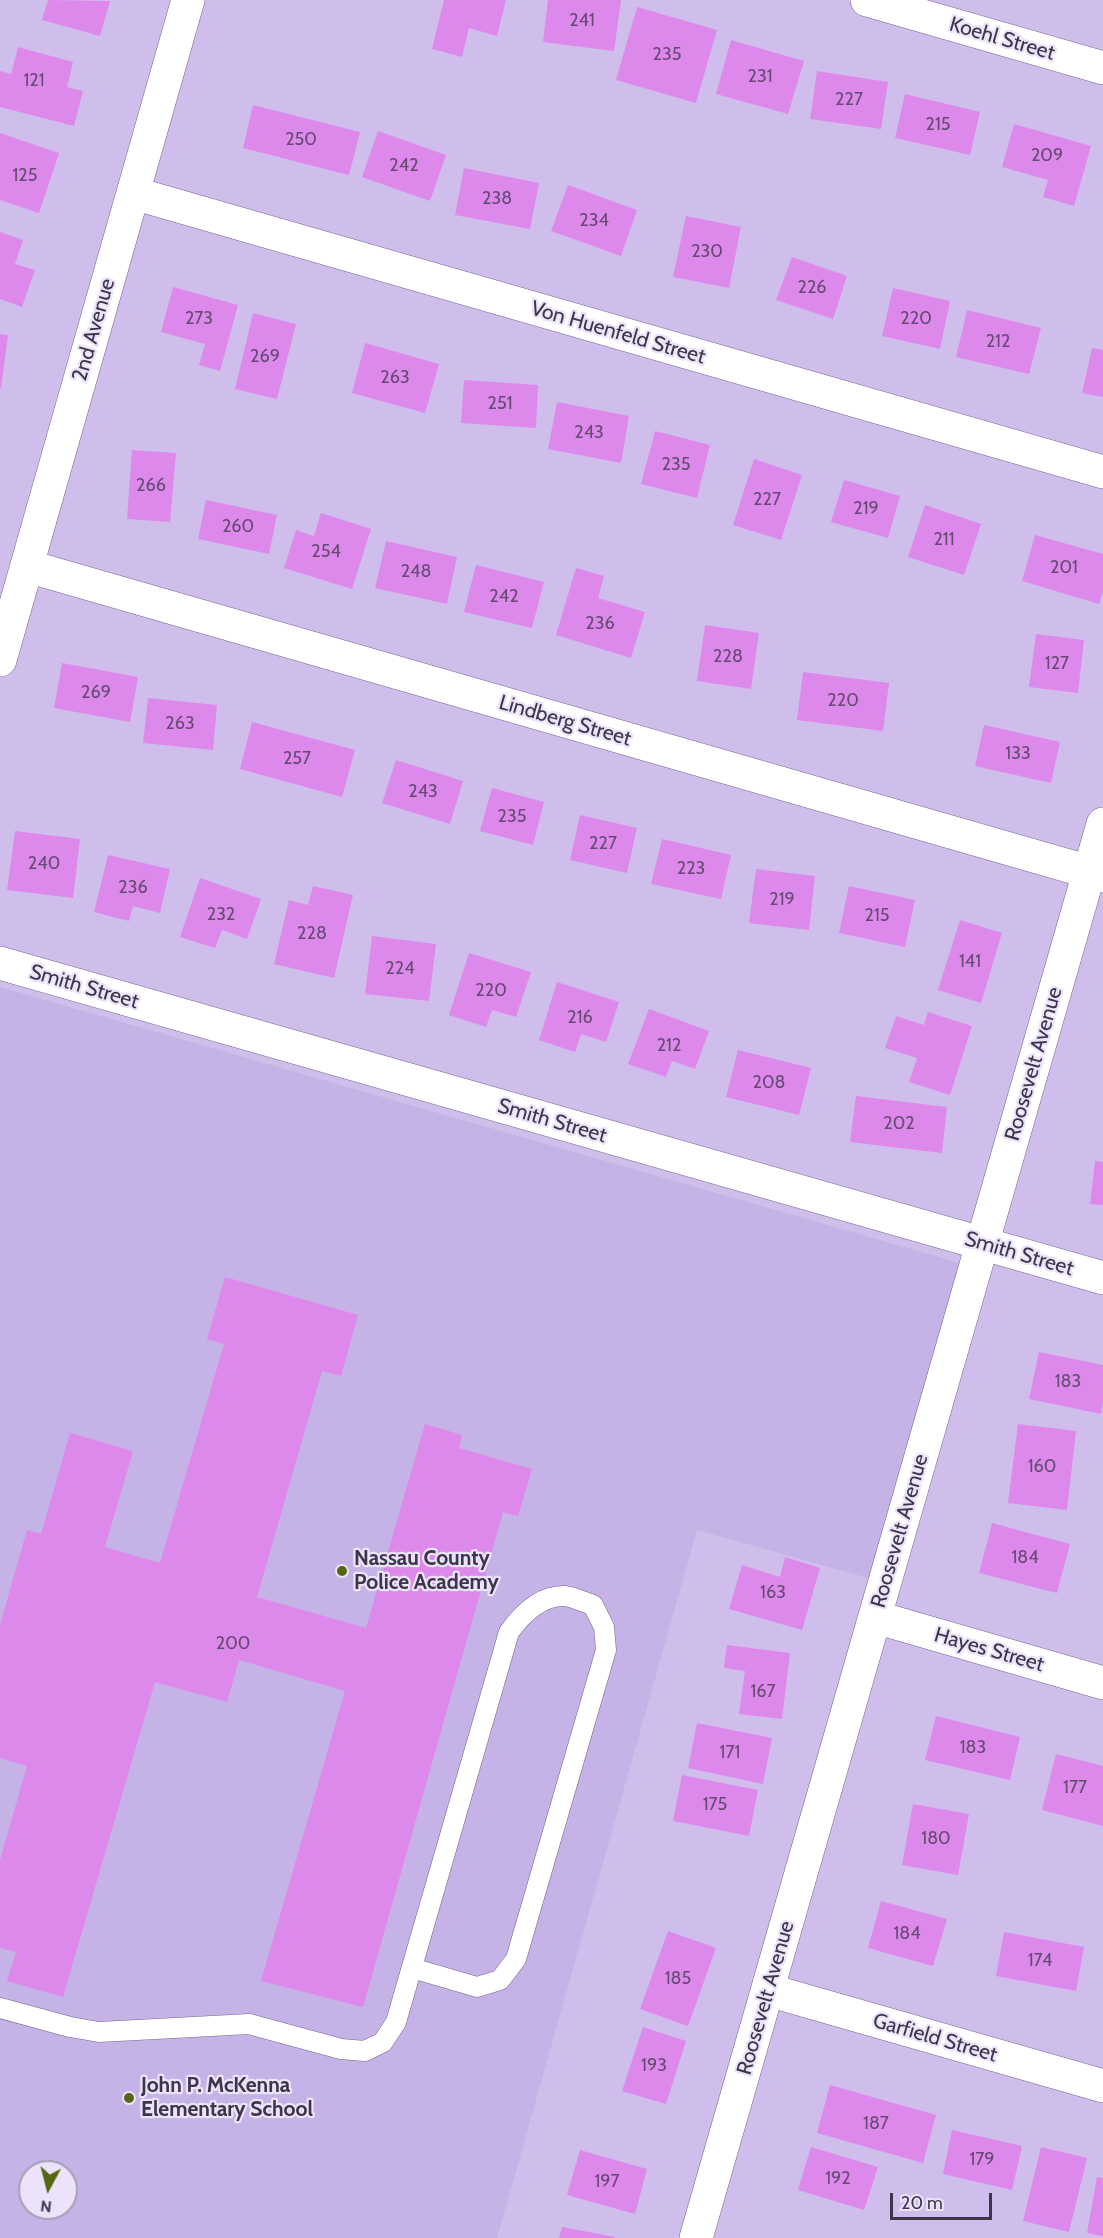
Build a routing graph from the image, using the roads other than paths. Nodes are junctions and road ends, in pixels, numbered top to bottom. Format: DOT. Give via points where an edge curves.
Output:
graph roads {
  1 [pos="188,0"];
  2 [pos="867,0"];
  3 [pos="1103,68"];
  4 [pos="133,193"];
  5 [pos="1103,472"];
  6 [pos="27,566"];
  7 [pos="0,660"];
  8 [pos="1103,824"];
  9 [pos="1096,874"];
  10 [pos="0,963"];
  11 [pos="982,1244"];
  12 [pos="1103,1278"];
  13 [pos="875,1617"];
  14 [pos="1103,1683"];
  15 [pos="412,1968"];
  16 [pos="768,1990"];
  17 [pos="0,2008"];
  18 [pos="1103,2086"];
  19 [pos="696,2238"];
  1 -- 4 [label="street, 2nd Avenue"];
  2 -- 3 [label="street, Koehl Street"];
  4 -- 5 [label="street, Von Huenfeld Street"];
  4 -- 6 [label="street, 2nd Avenue"];
  6 -- 7 [label="street, 2nd Avenue"];
  6 -- 9 [label="street, Lindberg Street"];
  8 -- 9 [label="street, Roosevelt Avenue"];
  9 -- 11 [label="street, Roosevelt Avenue"];
  10 -- 11 [label="street, Smith Street"];
  11 -- 12 [label="street, Smith Street"];
  11 -- 13 [label="street, Roosevelt Avenue"];
  13 -- 14 [label="street, Hayes Street"];
  13 -- 16 [label="street, Roosevelt Avenue"];
  15 -- 15 [label="lane" via="477,1987 500,1980 516,1959 606,1650 604,1627 593,1605 564,1596 540,1602 523,1613 509,1632"];
  15 -- 17 [label="lane" via="396,2022 383,2042 364,2051 341,2049 249,2024 99,2032"];
  16 -- 18 [label="street, Garfield Street"];
  16 -- 19 [label="street, Roosevelt Avenue"];
}
